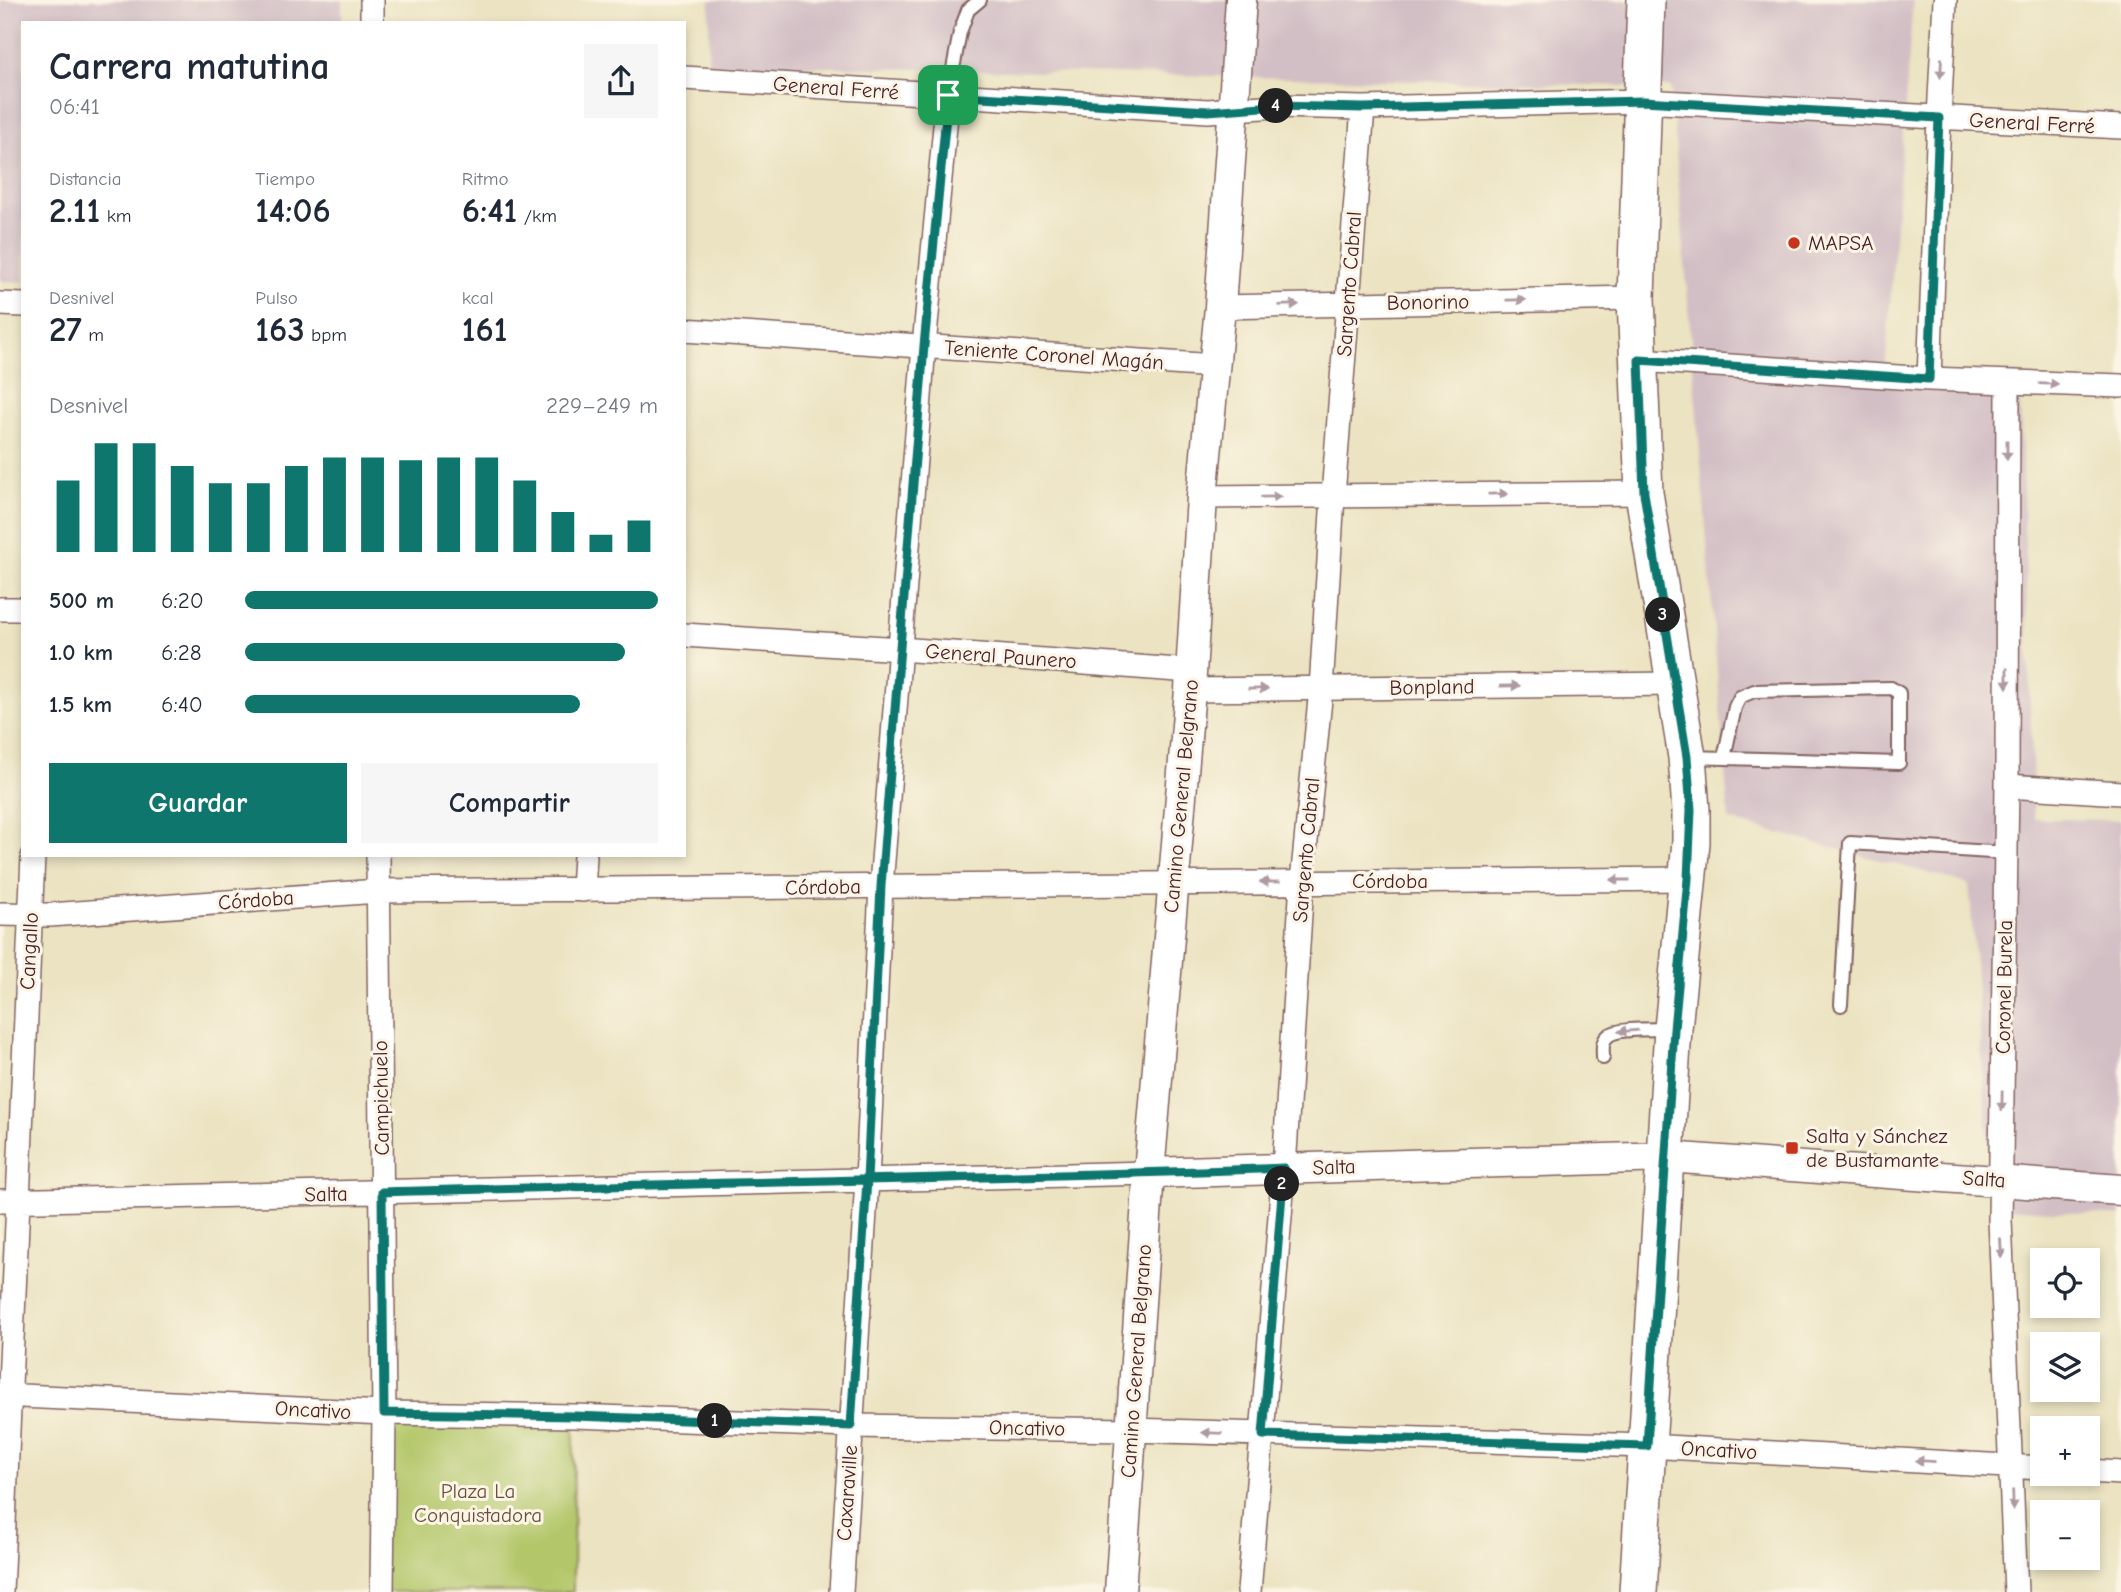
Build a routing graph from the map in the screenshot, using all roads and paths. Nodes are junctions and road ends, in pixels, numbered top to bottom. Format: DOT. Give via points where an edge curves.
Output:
graph roads {
  1 [pos="372,0"];
  2 [pos="980,0"];
  3 [pos="1241,0"];
  4 [pos="1646,0"];
  5 [pos="1945,0"];
  6 [pos="372,21"];
  7 [pos="686,78"];
  8 [pos="948,95"];
  9 [pos="1643,101"];
  10 [pos="1363,108"];
  11 [pos="1233,110"];
  12 [pos="1939,118"];
  13 [pos="2121,127"];
  14 [pos="1636,298"];
  15 [pos="1347,303"];
  16 [pos="0,304"];
  17 [pos="21,304"];
  18 [pos="1220,307"];
  19 [pos="686,330"];
  20 [pos="924,346"];
  21 [pos="1639,360"];
  22 [pos="1215,366"];
  23 [pos="1929,379"];
  24 [pos="2008,382"];
  25 [pos="2121,386"];
  26 [pos="1644,493"];
  27 [pos="1333,496"];
  28 [pos="1202,498"];
  29 [pos="0,609"];
  30 [pos="21,609"];
  31 [pos="686,635"];
  32 [pos="900,649"];
  33 [pos="1191,680"];
  34 [pos="1674,684"];
  35 [pos="1321,688"];
  36 [pos="1687,757"];
  37 [pos="1724,758"];
  38 [pos="2007,786"];
  39 [pos="2121,793"];
  40 [pos="2006,853"];
  41 [pos="33,857"];
  42 [pos="378,857"];
  43 [pos="585,857"];
  44 [pos="1688,879"];
  45 [pos="1302,881"];
  46 [pos="1174,883"];
  47 [pos="881,886"];
  48 [pos="583,890"];
  49 [pos="379,891"];
  50 [pos="0,914"];
  51 [pos="31,915"];
  52 [pos="1840,1005"];
  53 [pos="1674,1029"];
  54 [pos="1603,1058"];
  55 [pos="1667,1157"];
  56 [pos="1284,1168"];
  57 [pos="1149,1173"];
  58 [pos="867,1180"];
  59 [pos="2001,1180"];
  60 [pos="2121,1190"];
  61 [pos="382,1192"];
  62 [pos="9,1202"];
  63 [pos="5,1395"];
  64 [pos="384,1413"];
  65 [pos="851,1426"];
  66 [pos="1131,1430"];
  67 [pos="1263,1435"];
  68 [pos="1647,1446"];
  69 [pos="2012,1466"];
  70 [pos="2030,1467"];
  71 [pos="2100,1472"];
  72 [pos="2121,1473"];
  73 [pos="1,1592"];
  74 [pos="382,1592"];
  75 [pos="841,1592"];
  76 [pos="1119,1592"];
  77 [pos="1249,1592"];
  78 [pos="1638,1592"];
  79 [pos="2016,1592"];
  1 -- 6 [label="street"];
  2 -- 8 [label="lane" via="968,10 960,32"];
  3 -- 11 [label="street, Camino General Belgrano"];
  4 -- 9 [label="main road"];
  5 -- 12 [label="street, one-way"];
  7 -- 8 [label="street, General Ferré"];
  8 -- 11 [label="street, General Ferré"];
  8 -- 20 [label="street, Caxaraville"];
  9 -- 10 [label="street, General Ferré"];
  9 -- 12 [label="street, General Ferré"];
  9 -- 14 [label="main road"];
  10 -- 11 [label="street, General Ferré"];
  10 -- 15 [label="street, Sargento Cabral"];
  11 -- 18 [label="street, Camino General Belgrano"];
  12 -- 13 [label="street, General Ferré"];
  12 -- 23 [label="street"];
  15 -- 14 [label="street, Bonorino, one-way"];
  14 -- 21 [label="main road"];
  18 -- 15 [label="street, Bonorino, one-way"];
  15 -- 27 [label="street, Sargento Cabral"];
  16 -- 17 [label="street"];
  18 -- 22 [label="street, Camino General Belgrano"];
  19 -- 20 [label="street, Teniente Coronel Magán"];
  20 -- 22 [label="street, Teniente Coronel Magán"];
  20 -- 32 [label="street, Caxaraville"];
  21 -- 23 [label="street"];
  21 -- 26 [label="main road"];
  22 -- 28 [label="street, Camino General Belgrano"];
  23 -- 24 [label="street"];
  24 -- 25 [label="street, one-way"];
  24 -- 38 [label="street, Coronel Burela, one-way"];
  27 -- 26 [label="street, one-way"];
  26 -- 34 [label="main road"];
  28 -- 27 [label="street, one-way"];
  27 -- 35 [label="street, Sargento Cabral"];
  28 -- 33 [label="street, Camino General Belgrano"];
  29 -- 30 [label="street"];
  31 -- 32 [label="street, General Paunero"];
  32 -- 33 [label="street, General Paunero"];
  32 -- 47 [label="street, Caxaraville"];
  33 -- 35 [label="street, Bonpland, one-way"];
  33 -- 46 [label="street, Camino General Belgrano"];
  35 -- 34 [label="street, Bonpland, one-way"];
  34 -- 36 [label="main road"];
  35 -- 45 [label="street, Sargento Cabral"];
  36 -- 37 [label="lane"];
  36 -- 44 [label="main road" via="1691,810"];
  37 -- 37 [label="lane" via="1899,763 1899,693 1891,688 1754,691 1740,697 1735,707"];
  38 -- 39 [label="street"];
  38 -- 40 [label="street, Coronel Burela"];
  40 -- 52 [label="lane" via="1850,843"];
  40 -- 59 [label="street, Coronel Burela, one-way"];
  41 -- 51 [label="street, Cangallo"];
  42 -- 49 [label="street, Campichuelo"];
  43 -- 48 [label="street"];
  44 -- 45 [label="street, Córdoba, one-way"];
  44 -- 53 [label="main road"];
  45 -- 46 [label="street, Córdoba, one-way"];
  45 -- 56 [label="street, Sargento Cabral"];
  46 -- 47 [label="street, Córdoba"];
  46 -- 57 [label="street, Camino General Belgrano"];
  47 -- 48 [label="street, Córdoba"];
  47 -- 58 [label="street, Caxaraville"];
  48 -- 49 [label="street, Córdoba"];
  49 -- 51 [label="street, Córdoba"];
  49 -- 61 [label="street, Campichuelo"];
  50 -- 51 [label="street, Córdoba"];
  51 -- 62 [label="street, Cangallo"];
  53 -- 54 [label="lane, one-way" via="1608,1035 1602,1044"];
  53 -- 55 [label="main road"];
  55 -- 56 [label="street, Salta" via="1606,1151"];
  55 -- 59 [label="street, Salta"];
  55 -- 68 [label="main road"];
  56 -- 57 [label="street, Salta"];
  56 -- 67 [label="street, Sargento Cabral"];
  57 -- 58 [label="street, Salta"];
  57 -- 66 [label="street, Camino General Belgrano"];
  58 -- 61 [label="street, Salta"];
  58 -- 65 [label="street, Caxaraville"];
  59 -- 60 [label="street, Salta"];
  59 -- 69 [label="street, Coronel Burela, one-way"];
  61 -- 62 [label="street, Salta"];
  61 -- 64 [label="street, Campichuelo"];
  62 -- 63 [label="street, Cangallo"];
  63 -- 64 [label="street, Oncativo"];
  63 -- 73 [label="street, Cangallo"];
  64 -- 65 [label="street, Oncativo"];
  64 -- 74 [label="street, Campichuelo"];
  65 -- 66 [label="street, Oncativo"];
  65 -- 75 [label="street, Caxaraville"];
  67 -- 66 [label="street, Oncativo, one-way"];
  66 -- 76 [label="street, Camino General Belgrano"];
  67 -- 68 [label="street, Oncativo"];
  67 -- 77 [label="street, Sargento Cabral"];
  69 -- 68 [label="street, Oncativo, one-way"];
  68 -- 78 [label="main road"];
  69 -- 70 [label="street, Oncativo"];
  69 -- 79 [label="street, Coronel Burela, one-way"];
  71 -- 72 [label="street"];
}
